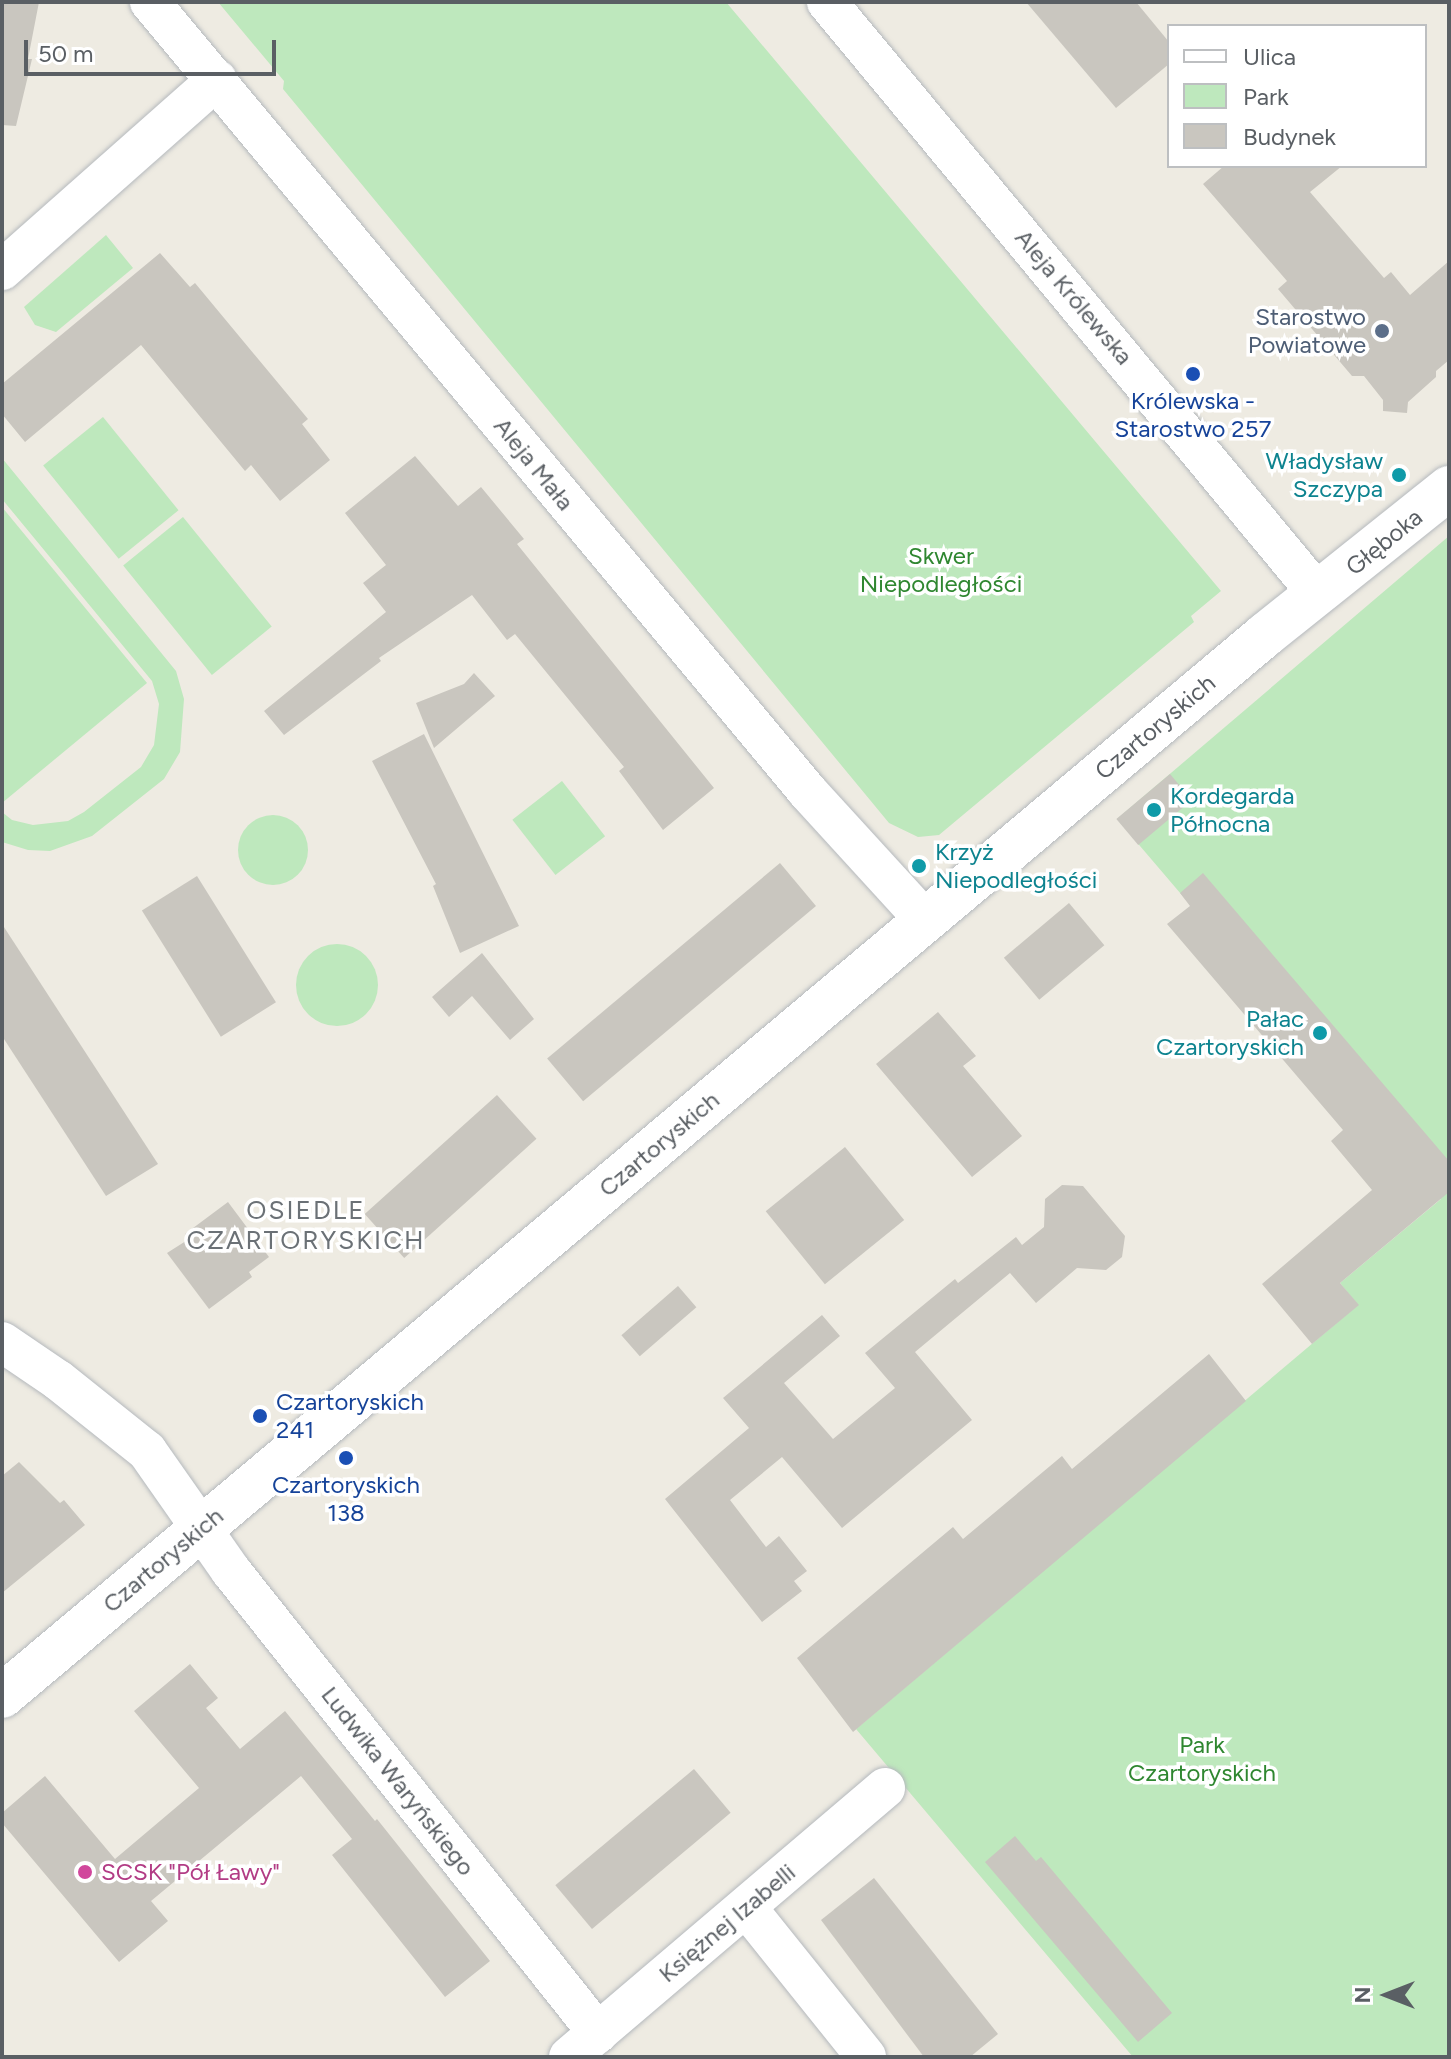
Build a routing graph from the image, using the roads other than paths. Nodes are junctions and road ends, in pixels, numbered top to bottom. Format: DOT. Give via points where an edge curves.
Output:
graph roads {
  1 [pos="150,2"];
  2 [pos="827,2"];
  3 [pos="217,80"];
  4 [pos="2,270"];
  5 [pos="1449,488"];
  6 [pos="1318,594"];
  7 [pos="925,920"];
  8 [pos="2,1342"];
  9 [pos="202,1527"];
  10 [pos="2,1696"];
  11 [pos="885,1788"];
  12 [pos="746,1907"];
  13 [pos="584,2045"];
  14 [pos="866,2057"];
  1 -- 3 [label="street, Aleja Mała"];
  2 -- 6 [label="street, Aleja Królewska"];
  3 -- 4 [label="street"];
  3 -- 7 [label="street, Aleja Mała" via="808,792"];
  5 -- 6 [label="main road, Głęboka"];
  6 -- 7 [label="main road, Czartoryskich"];
  7 -- 9 [label="main road, Czartoryskich"];
  8 -- 9 [label="street, Ludwika Waryńskiego" via="147,1451"];
  9 -- 10 [label="main road, Czartoryskich"];
  9 -- 13 [label="street, Ludwika Waryńskiego"];
  11 -- 12 [label="street, Księżnej Izabelli"];
  12 -- 13 [label="street, Księżnej Izabelli"];
  12 -- 14 [label="street"];
}
